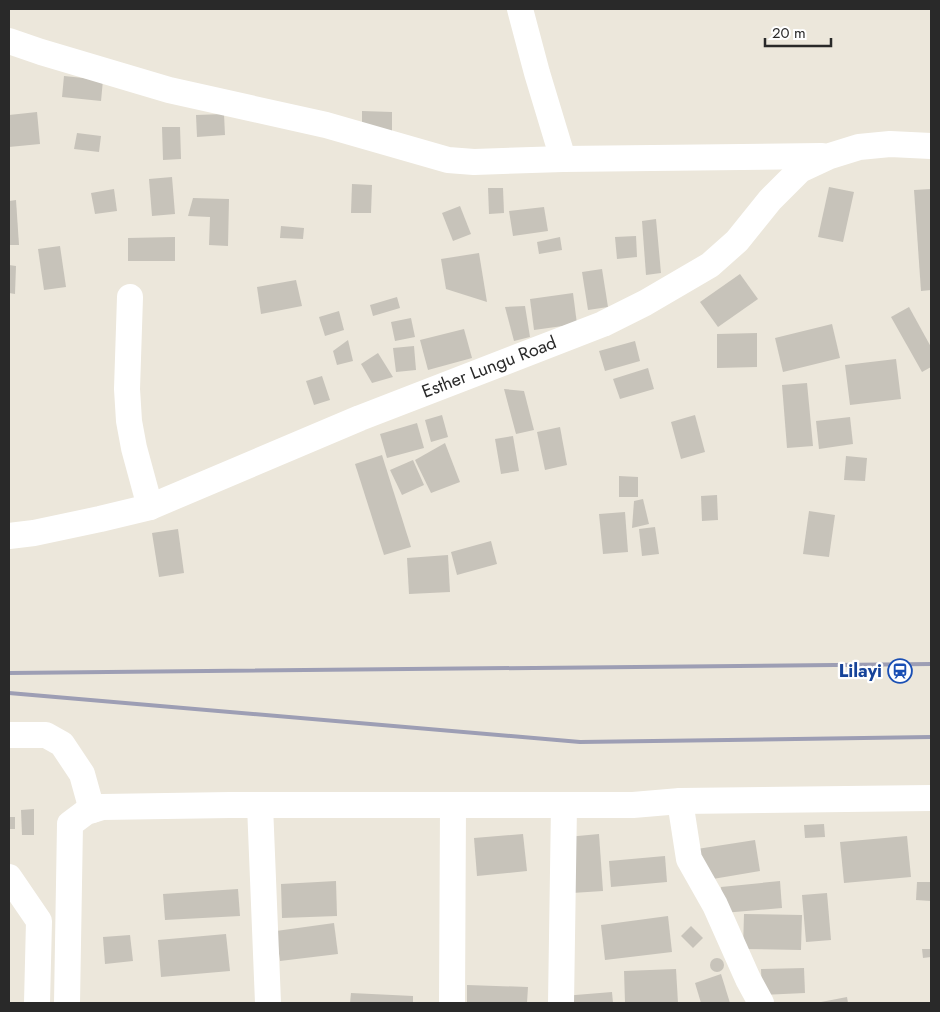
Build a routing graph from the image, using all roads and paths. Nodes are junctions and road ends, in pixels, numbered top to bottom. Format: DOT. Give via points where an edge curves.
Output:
graph roads {
  1 [pos="520,9"];
  2 [pos="9,41"];
  3 [pos="931,146"];
  4 [pos="830,156"];
  5 [pos="563,159"];
  6 [pos="130,297"];
  7 [pos="150,507"];
  8 [pos="9,536"];
  9 [pos="9,735"];
  10 [pos="931,798"];
  11 [pos="680,801"];
  12 [pos="260,805"];
  13 [pos="453,805"];
  14 [pos="564,805"];
  15 [pos="92,810"];
  16 [pos="9,877"];
  17 [pos="37,1003"];
  18 [pos="67,1003"];
  19 [pos="268,1003"];
  20 [pos="452,1003"];
  21 [pos="561,1003"];
  22 [pos="761,1003"];
  1 -- 5 [label="street"];
  2 -- 5 [label="street" via="169,90 326,125 448,160"];
  3 -- 4 [label="street, Esther Lungu Road" via="890,144 859,147"];
  4 -- 5 [label="street"];
  4 -- 7 [label="street, Esther Lungu Road" via="800,170 770,200 737,241 710,265 645,303 603,324 360,418"];
  6 -- 7 [label="street" via="128,421"];
  7 -- 8 [label="street, Esther Lungu Road"];
  9 -- 15 [label="street" via="46,735 62,744 82,774"];
  10 -- 11 [label="street"];
  11 -- 14 [label="street"];
  11 -- 22 [label="street" via="689,859 715,905"];
  12 -- 13 [label="street"];
  12 -- 15 [label="street" via="102,807"];
  12 -- 19 [label="street"];
  13 -- 14 [label="street"];
  13 -- 20 [label="street"];
  14 -- 21 [label="street"];
  15 -- 18 [label="street" via="70,824"];
  16 -- 17 [label="street" via="40,921"];
}
